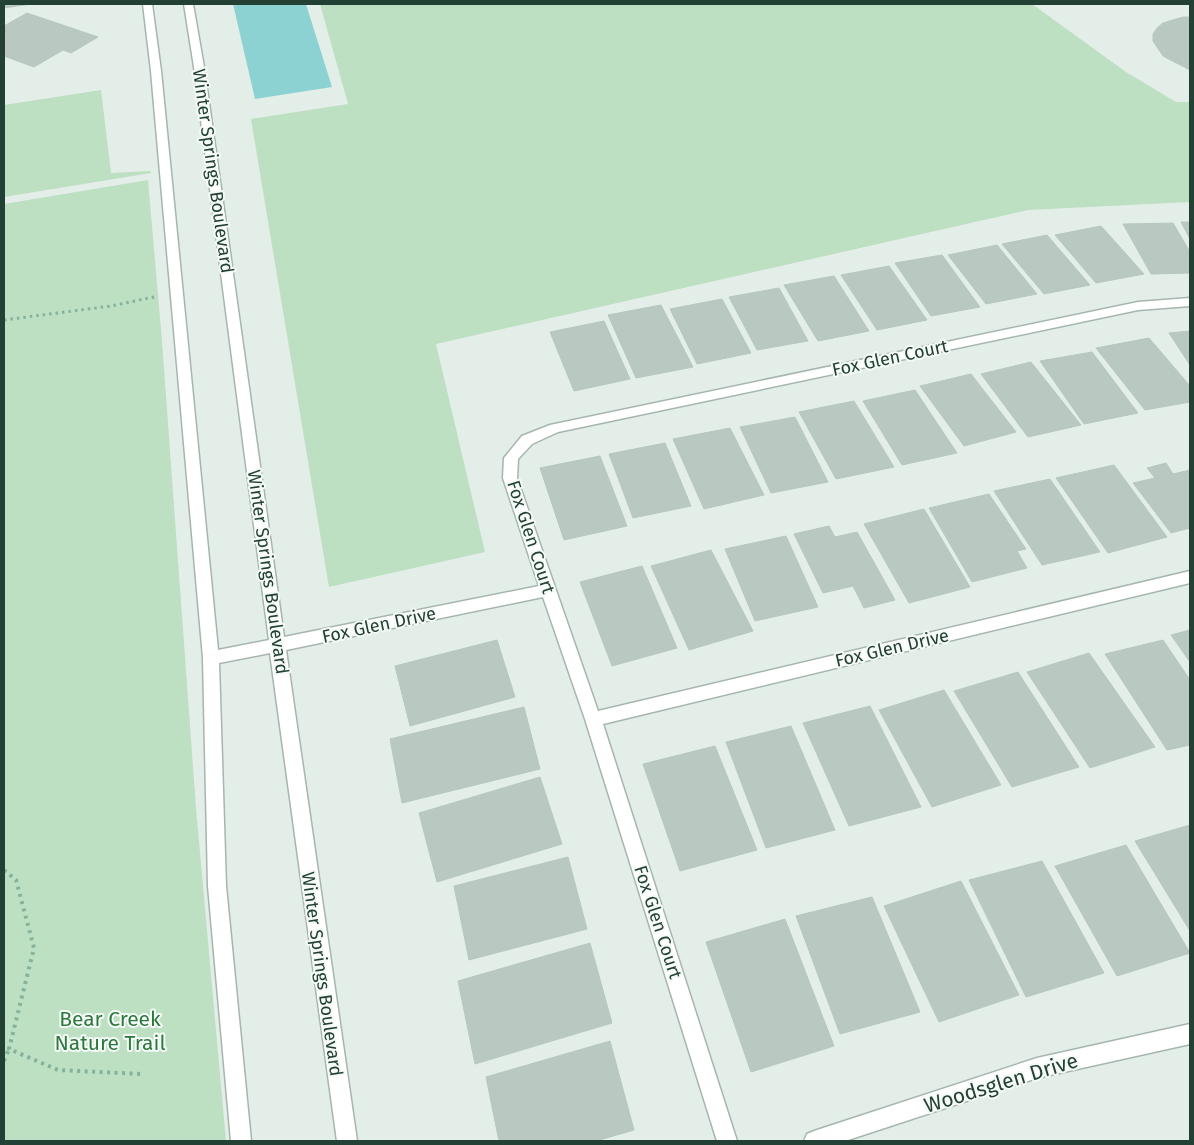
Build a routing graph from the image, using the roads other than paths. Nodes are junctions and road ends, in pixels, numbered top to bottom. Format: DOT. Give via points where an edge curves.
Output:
graph roads {
  1 [pos="147,4"];
  2 [pos="188,4"];
  3 [pos="1190,302"];
  4 [pos="1190,577"];
  5 [pos="548,590"];
  6 [pos="278,645"];
  7 [pos="211,658"];
  8 [pos="593,719"];
  9 [pos="1190,1034"];
  10 [pos="241,1141"];
  11 [pos="347,1141"];
  12 [pos="727,1141"];
  13 [pos="814,1141"];
  1 -- 7 [label="street"];
  2 -- 6 [label="street, Winter Springs Boulevard"];
  3 -- 5 [label="street, Fox Glen Court" via="1109,312 555,428 527,440 511,458 510,478"];
  4 -- 8 [label="street, Fox Glen Drive"];
  5 -- 6 [label="street, Fox Glen Drive"];
  5 -- 8 [label="street, Fox Glen Court"];
  6 -- 7 [label="street, Fox Glen Drive"];
  6 -- 11 [label="street, Winter Springs Boulevard"];
  7 -- 10 [label="street" via="218,886"];
  8 -- 12 [label="street, Fox Glen Court"];
  9 -- 13 [label="street, Woodsglen Drive" via="1037,1068"];
}
